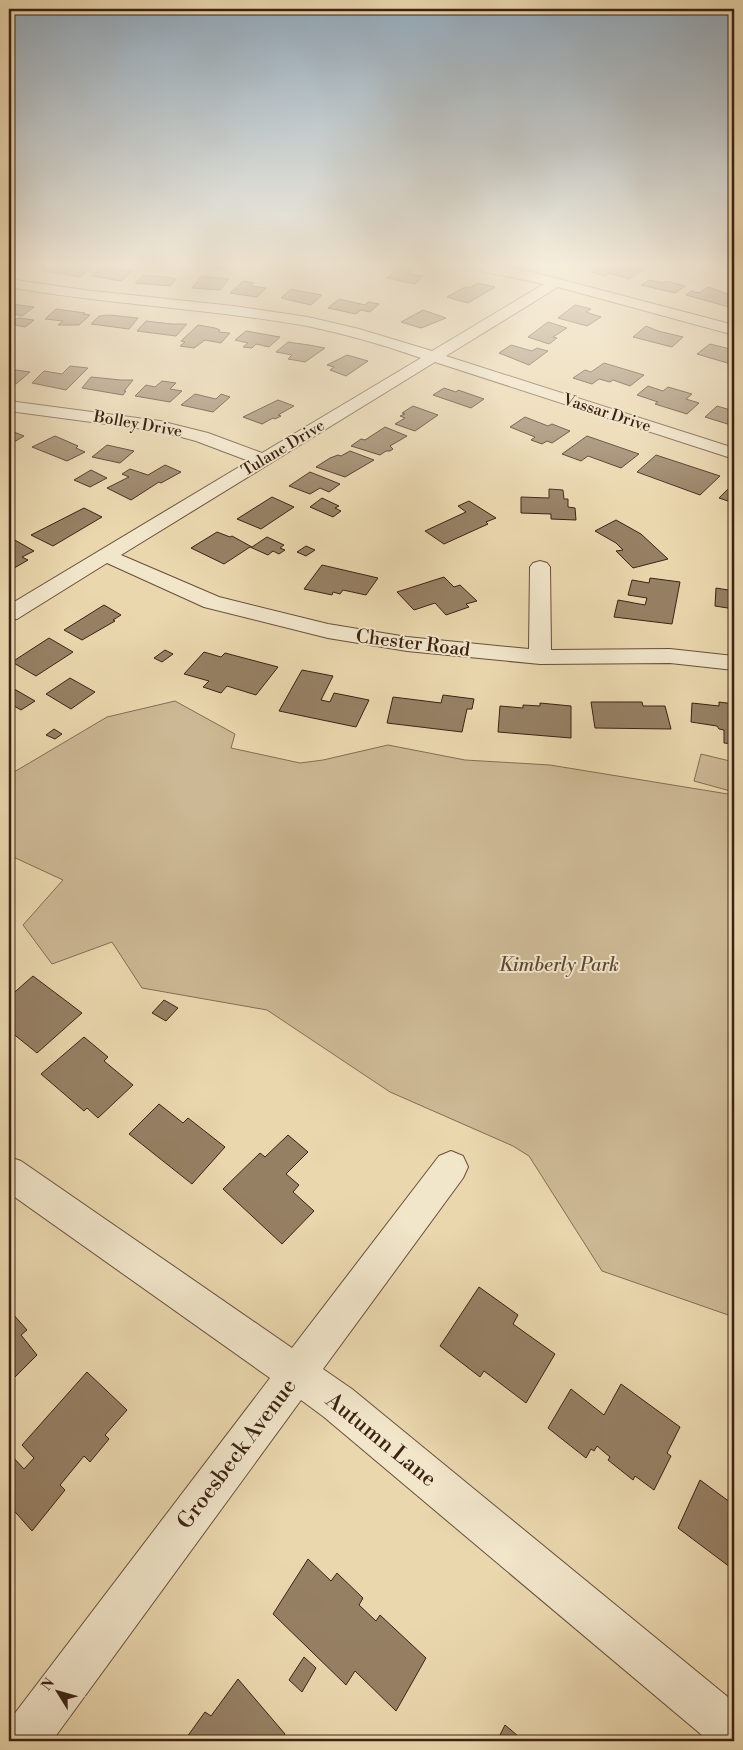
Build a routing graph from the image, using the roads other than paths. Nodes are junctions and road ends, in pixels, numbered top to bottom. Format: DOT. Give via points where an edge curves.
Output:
graph roads {
  1 [pos="396,346"];
  2 [pos="453,346"];
  3 [pos="434,357"];
  4 [pos="9,406"];
  5 [pos="734,454"];
  6 [pos="263,460"];
  7 [pos="105,555"];
  8 [pos="540,567"];
  9 [pos="9,614"];
  10 [pos="540,656"];
  11 [pos="734,663"];
  12 [pos="451,1168"];
  13 [pos="9,1173"];
  14 [pos="296,1374"];
  15 [pos="734,1732"];
  16 [pos="23,1741"];
  1 -- 3 [label="street, Vassar Drive"];
  2 -- 3 [label="street, Tulane Drive"];
  3 -- 5 [label="street, Vassar Drive"];
  3 -- 6 [label="street, Tulane Drive"];
  4 -- 6 [label="street, Bolley Drive" via="160,426 202,437"];
  6 -- 7 [label="street, Tulane Drive"];
  7 -- 9 [label="street, Tulane Drive"];
  7 -- 10 [label="street, Chester Road" via="212,602 328,631 407,644"];
  8 -- 10 [label="street"];
  10 -- 11 [label="street, Chester Road" via="670,656"];
  12 -- 14 [label="street, Groesbeck Avenue"];
  13 -- 14 [label="street, Autumn Lane"];
  14 -- 15 [label="street, Autumn Lane" via="338,1403"];
  14 -- 16 [label="street, Groesbeck Avenue"];
}
